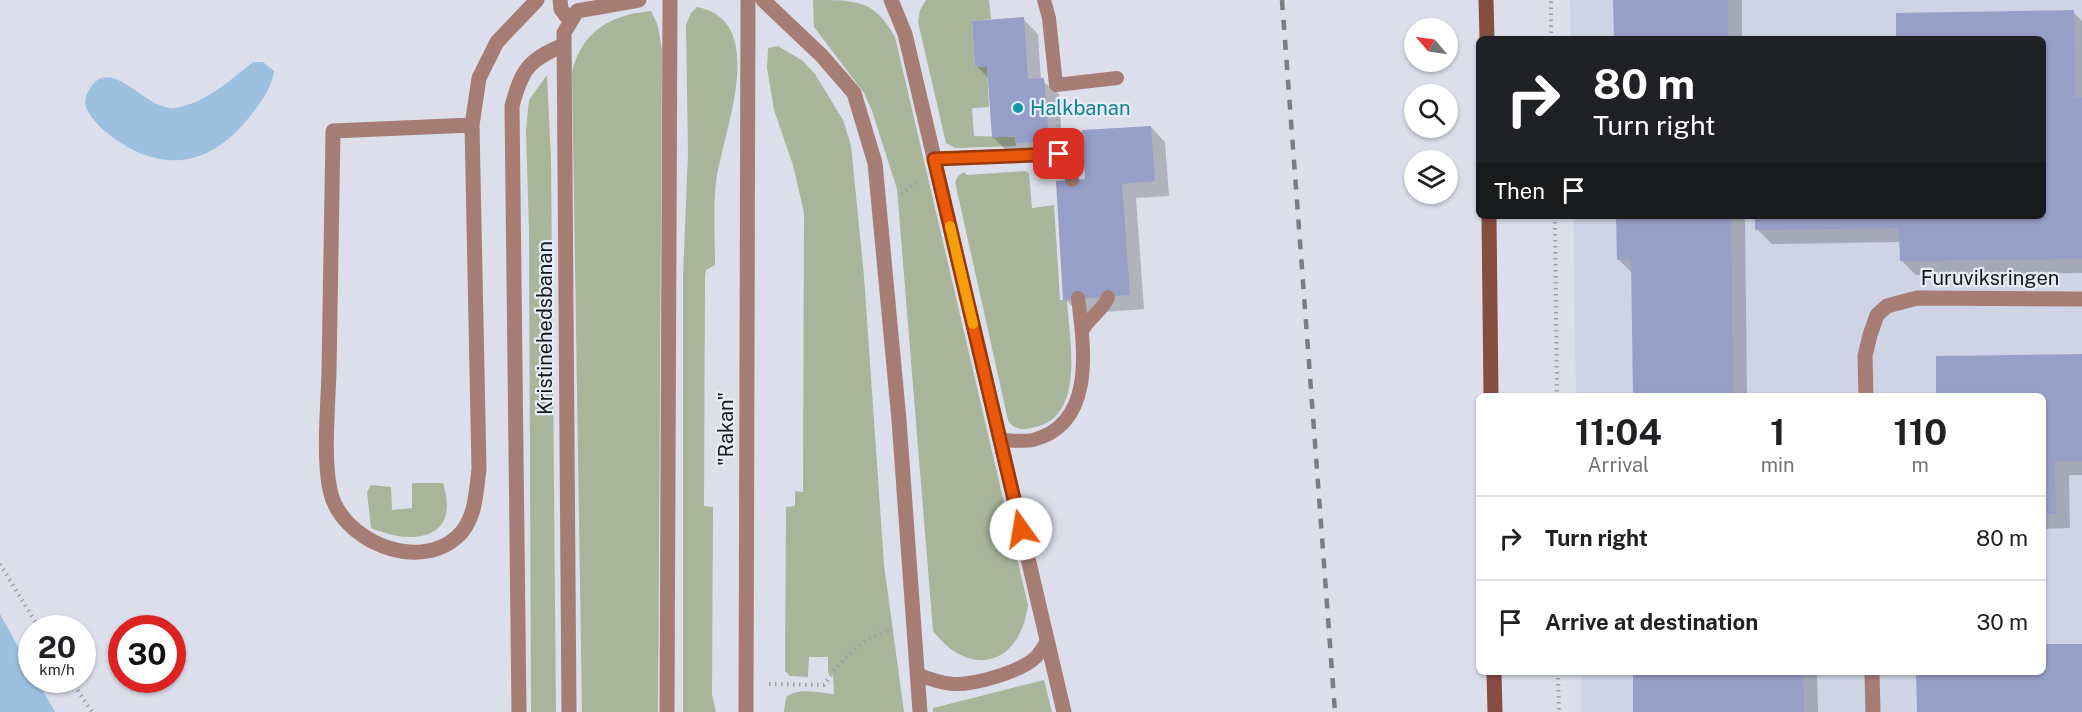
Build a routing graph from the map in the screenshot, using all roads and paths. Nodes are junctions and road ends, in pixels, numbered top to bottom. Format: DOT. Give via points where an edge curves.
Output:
graph roads {
  1 [pos="537,0"];
  2 [pos="560,0"];
  3 [pos="639,0"];
  4 [pos="670,0"];
  5 [pos="748,0"];
  6 [pos="763,0"];
  7 [pos="891,0"];
  8 [pos="1044,0"];
  9 [pos="1486,0"];
  10 [pos="1551,0"];
  11 [pos="570,21"];
  12 [pos="1486,36"];
  13 [pos="1551,36"];
  14 [pos="564,45"];
  15 [pos="1117,78"];
  16 [pos="1056,85"];
  17 [pos="472,125"];
  18 [pos="1059,154"];
  19 [pos="935,163"];
  20 [pos="1072,180"];
  21 [pos="879,203"];
  22 [pos="1489,219"];
  23 [pos="1555,219"];
  24 [pos="1108,297"];
  25 [pos="1078,298"];
  26 [pos="2082,299"];
  27 [pos="1082,331"];
  28 [pos="1491,393"];
  29 [pos="1557,393"];
  30 [pos="1866,393"];
  31 [pos="1000,440"];
  32 [pos="0,564"];
  33 [pos="31,615"];
  34 [pos="914,626"];
  35 [pos="1047,641"];
  36 [pos="917,674"];
  37 [pos="1494,675"];
  38 [pos="1558,675"];
  39 [pos="1872,675"];
  40 [pos="746,683"];
  41 [pos="80,693"];
  42 [pos="92,712"];
  43 [pos="519,712"];
  44 [pos="569,712"];
  45 [pos="667,712"];
  46 [pos="746,712"];
  47 [pos="920,712"];
  48 [pos="1064,712"];
  49 [pos="1495,712"];
  50 [pos="1559,712"];
  51 [pos="1873,712"];
  1 -- 17 [label="street" via="497,42 479,78"];
  2 -- 11 [label="street"];
  3 -- 11 [label="street" via="576,11"];
  4 -- 45 [label="street"];
  5 -- 40 [label="street, \"Rakan\""];
  6 -- 21 [label="street" via="822,56 854,93 875,162"];
  7 -- 19 [label="street" via="905,34"];
  8 -- 16 [label="lane"];
  9 -- 12 [label="street"];
  10 -- 13 [label="path"];
  11 -- 14 [label="street, Kristinehedsbanan"];
  14 -- 43 [label="street" via="533,61 520,76 512,106"];
  14 -- 44 [label="street, Kristinehedsbanan"];
  15 -- 16 [label="lane"];
  16 -- 18 [label="path"];
  17 -- 17 [label="street" via="479,469 473,512 458,537 436,548 409,551 379,546 338,514 330,490 333,131"];
  18 -- 19 [label="lane"];
  18 -- 20 [label="lane" via="1067,161"];
  19 -- 21 [label="path" via="899,196"];
  19 -- 31 [label="street"];
  21 -- 34 [label="street"];
  22 -- 28 [label="street"];
  23 -- 29 [label="path"];
  24 -- 27 [label="lane"];
  25 -- 27 [label="lane"];
  26 -- 30 [label="street, Furuviksringen" via="1917,298 1887,306 1877,315 1870,334 1865,356"];
  27 -- 31 [label="lane" via="1080,394 1069,416 1049,434 1030,441"];
  31 -- 35 [label="street"];
  32 -- 33 [label="path"];
  34 -- 36 [label="street"];
  34 -- 40 [label="path" via="882,632 865,643 835,669 824,686"];
  35 -- 36 [label="lane" via="1036,657 1018,668 983,680 955,684"];
  35 -- 48 [label="street"];
  36 -- 47 [label="street"];
  37 -- 49 [label="street"];
  38 -- 50 [label="path"];
  39 -- 51 [label="street"];
  40 -- 46 [label="street, \"Rakan\""];
  41 -- 42 [label="path"];
}
